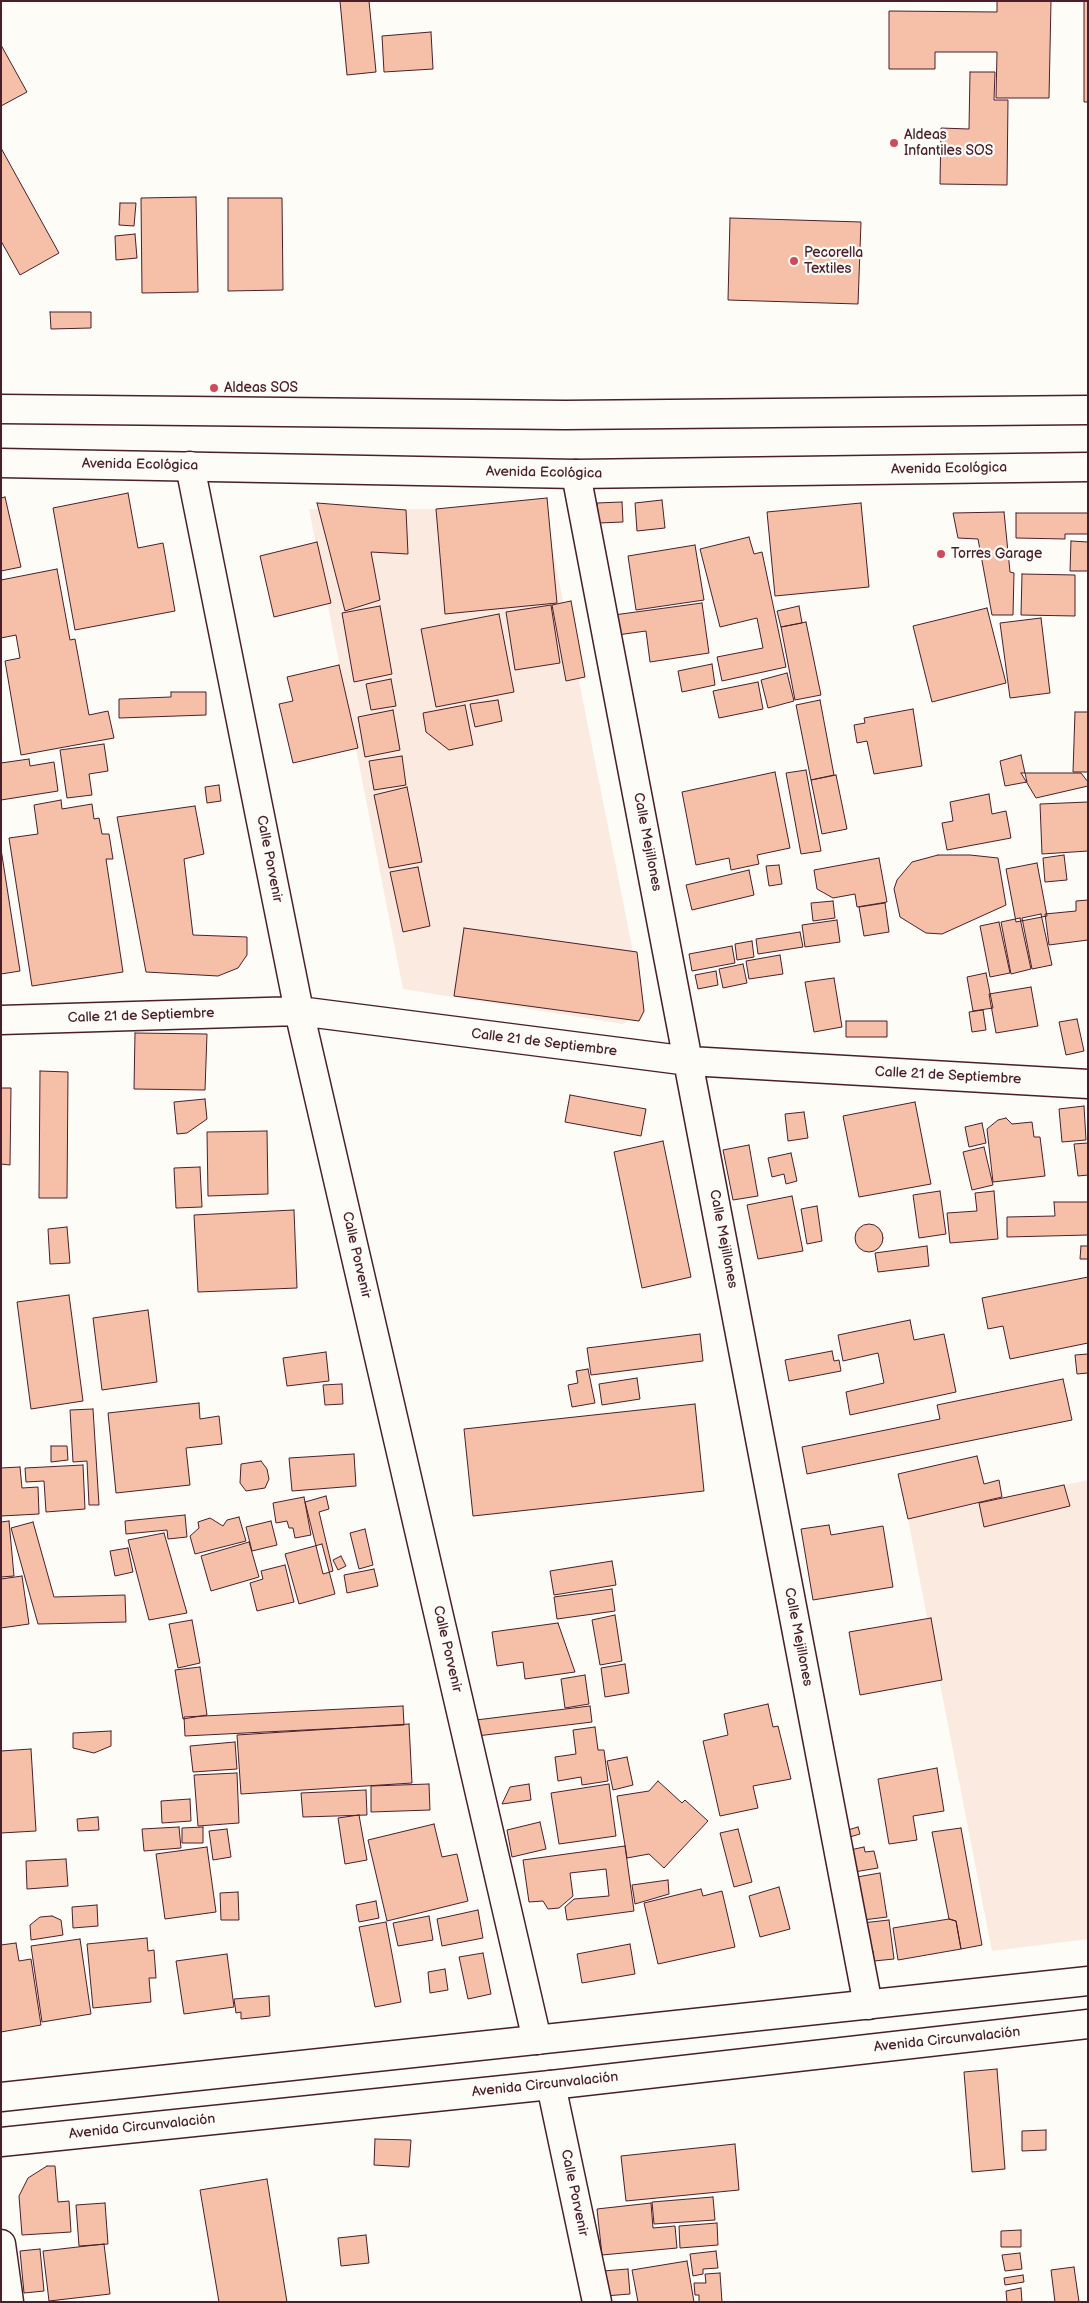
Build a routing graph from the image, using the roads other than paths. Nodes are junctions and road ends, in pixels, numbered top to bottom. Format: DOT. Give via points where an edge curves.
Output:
graph roads {
  1 [pos="1,409"];
  2 [pos="1088,410"];
  3 [pos="1,463"];
  4 [pos="190,466"];
  5 [pos="1088,467"];
  6 [pos="576,474"];
  7 [pos="299,1011"];
  8 [pos="1,1020"];
  9 [pos="689,1062"];
  10 [pos="1088,1084"];
  11 [pos="1088,1981"];
  12 [pos="868,2005"];
  13 [pos="1088,2024"];
  14 [pos="537,2040"];
  15 [pos="551,2085"];
  16 [pos="1,2097"];
  17 [pos="1,2142"];
  18 [pos="1,2244"];
  19 [pos="9,2302"];
  20 [pos="597,2302"];
  1 -- 2 [label="street" via="565,415"];
  3 -- 4 [label="street, Avenida Ecológica"];
  4 -- 6 [label="street, Avenida Ecológica"];
  4 -- 7 [label="street, Calle Porvenir"];
  5 -- 6 [label="street, Avenida Ecológica"];
  6 -- 9 [label="street, Calle Mejillones"];
  7 -- 8 [label="street, Calle 21 de Septiembre"];
  7 -- 9 [label="street, Calle 21 de Septiembre"];
  7 -- 14 [label="street, Calle Porvenir"];
  9 -- 10 [label="street, Calle 21 de Septiembre"];
  9 -- 12 [label="street, Calle Mejillones"];
  11 -- 12 [label="street"];
  12 -- 14 [label="street"];
  13 -- 15 [label="street, Avenida Circunvalación"];
  14 -- 16 [label="street"];
  15 -- 17 [label="street, Avenida Circunvalación"];
  15 -- 20 [label="street, Calle Porvenir"];
  18 -- 19 [label="street"];
}
